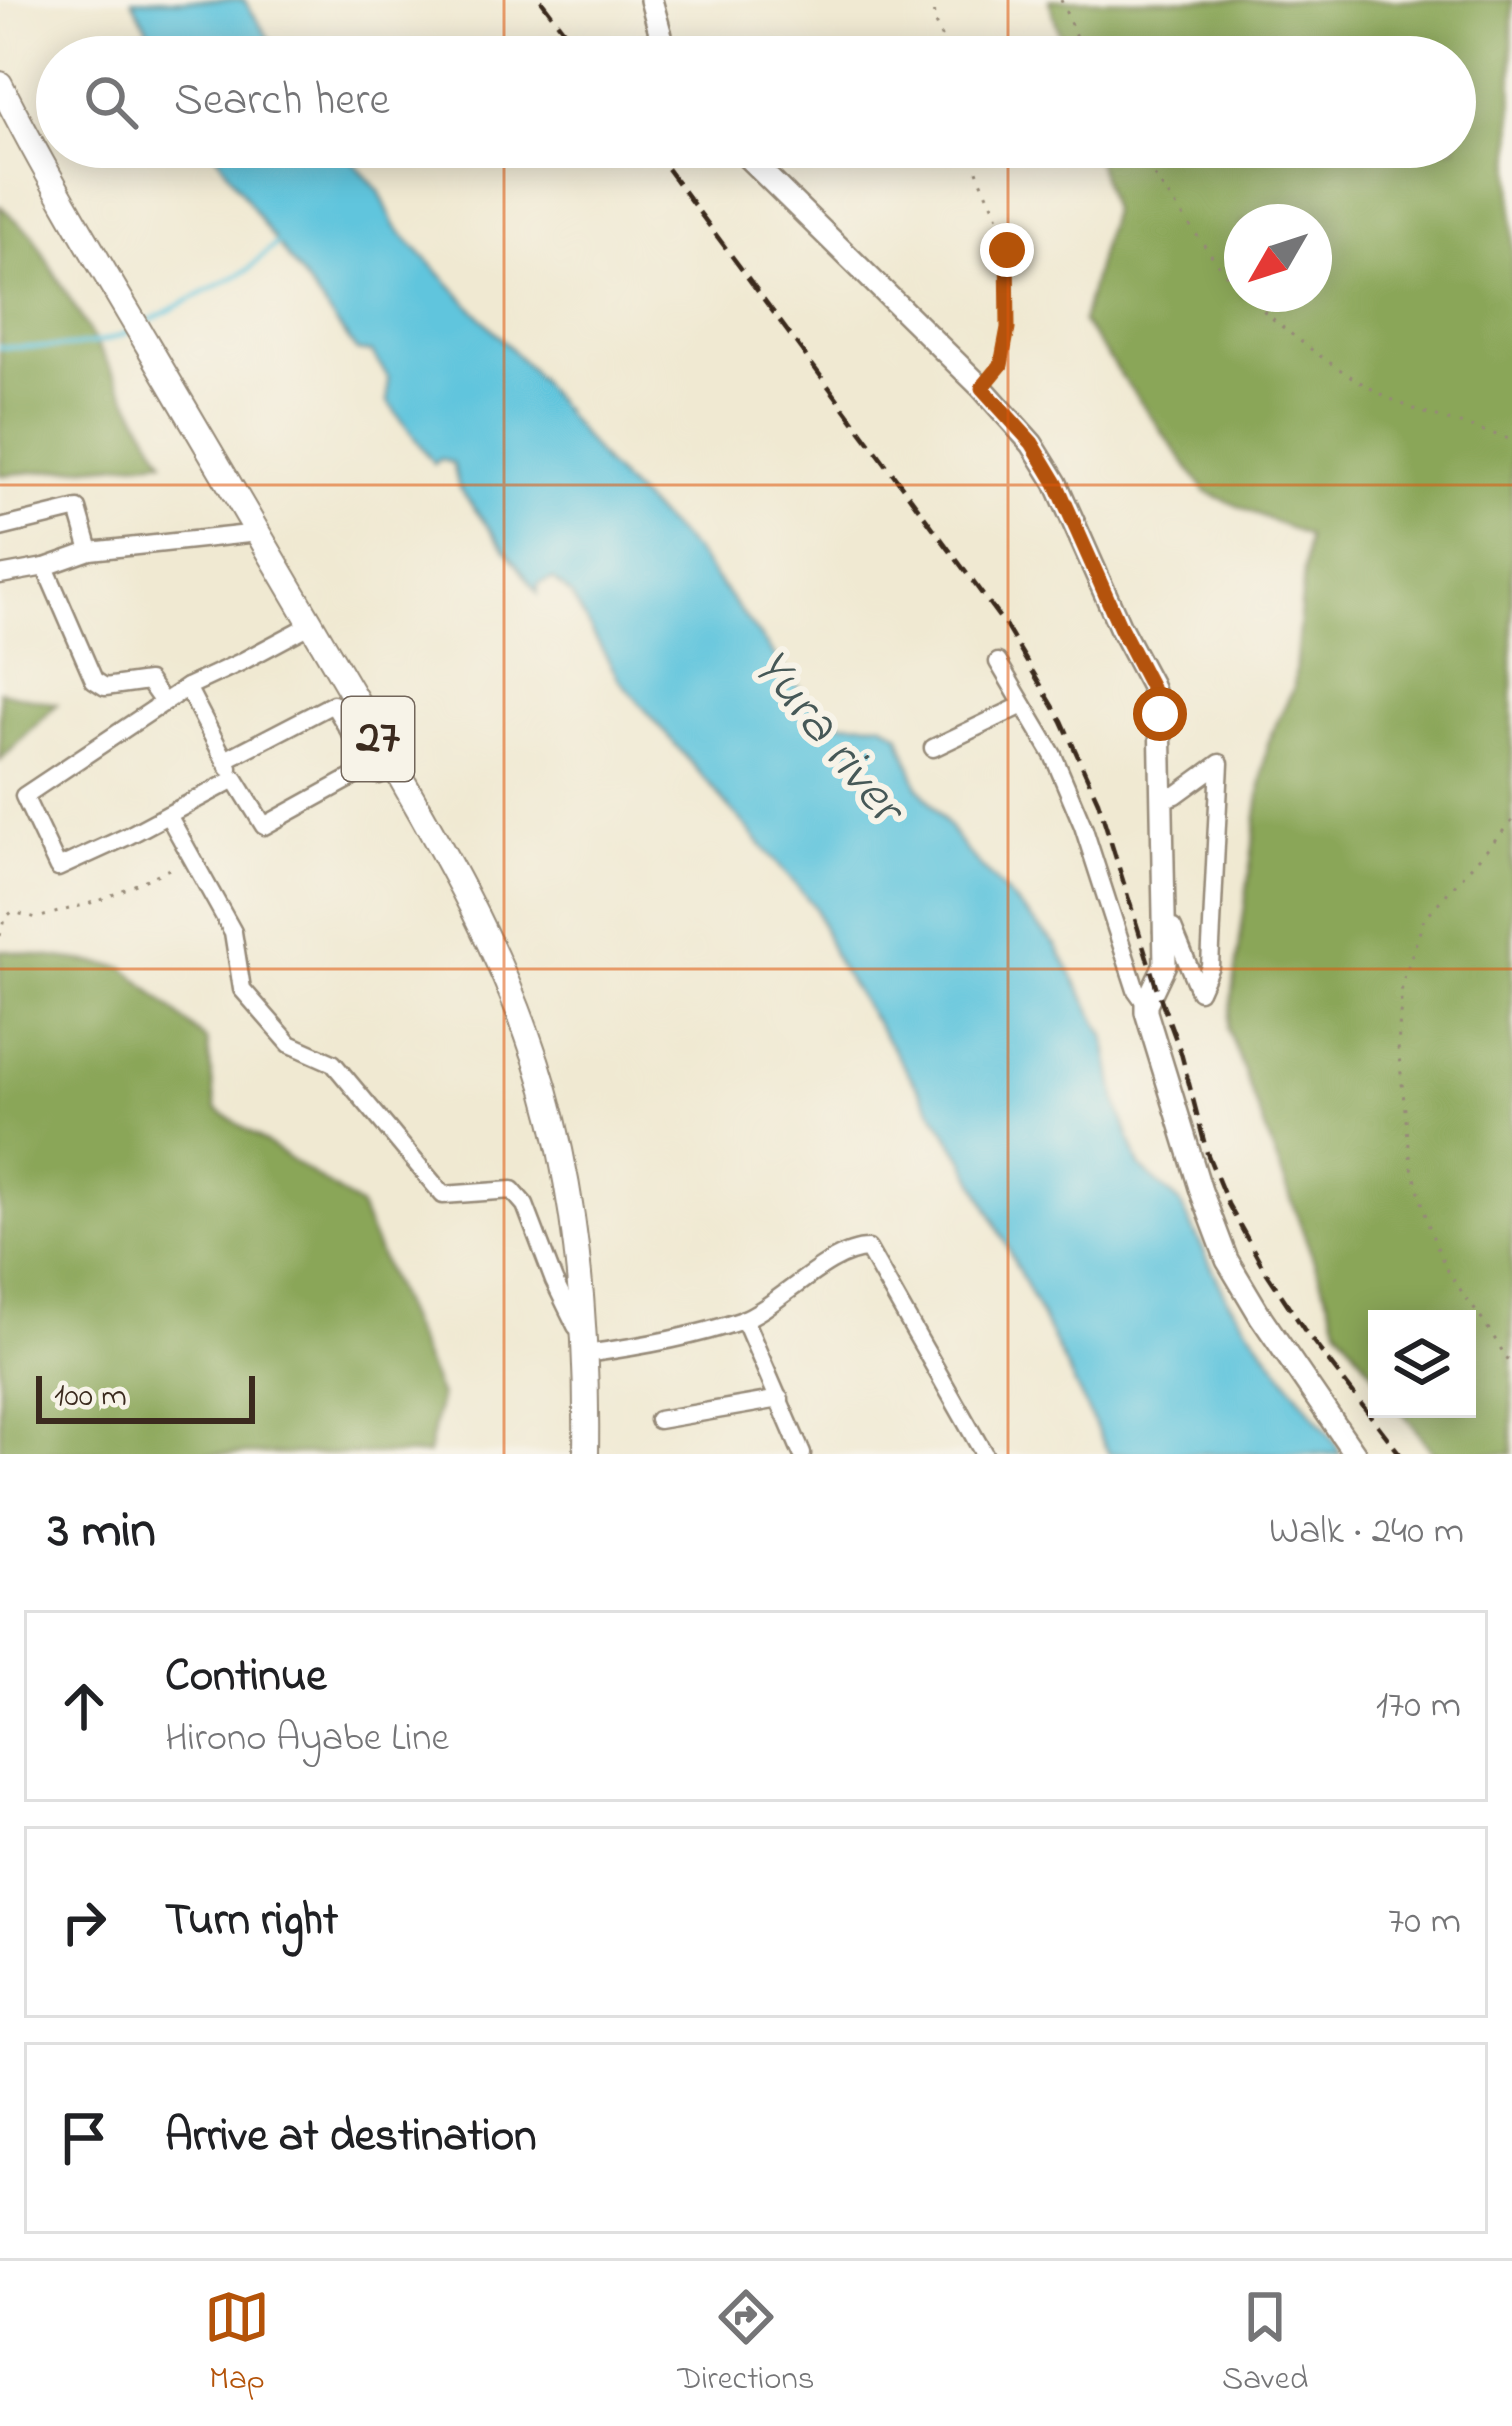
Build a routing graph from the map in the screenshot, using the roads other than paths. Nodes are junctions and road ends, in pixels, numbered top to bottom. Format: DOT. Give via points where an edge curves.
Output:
graph roads {
  1 [pos="651,0"];
  2 [pos="661,36"];
  3 [pos="0,83"];
  4 [pos="36,150"];
  5 [pos="45,168"];
  6 [pos="757,168"];
  7 [pos="0,528"];
  8 [pos="258,533"];
  9 [pos="90,551"];
  10 [pos="44,566"];
  11 [pos="0,575"];
  12 [pos="312,624"];
  13 [pos="998,662"];
  14 [pos="187,687"];
  15 [pos="163,702"];
  16 [pos="1023,705"];
  17 [pos="933,748"];
  18 [pos="225,760"];
  19 [pos="383,766"];
  20 [pos="235,779"];
  21 [pos="1160,800"];
  22 [pos="168,814"];
  23 [pos="1162,931"];
  24 [pos="1146,1004"];
  25 [pos="744,1319"];
  26 [pos="583,1327"];
  27 [pos="585,1354"];
  28 [pos="780,1399"];
  29 [pos="658,1420"];
  30 [pos="586,1454"];
  31 [pos="802,1454"];
  32 [pos="985,1454"];
  33 [pos="1355,1454"];
  1 -- 2 [label="main road"];
  3 -- 4 [label="highway, 27"];
  5 -- 8 [label="highway, 27"];
  6 -- 21 [label="main road" via="1032,443 1150,685 1160,714"];
  7 -- 9 [label="street" via="78,509"];
  8 -- 9 [label="street"];
  8 -- 12 [label="highway, 27"];
  9 -- 10 [label="street"];
  10 -- 11 [label="street"];
  10 -- 15 [label="street" via="94,680 105,687 148,682"];
  12 -- 14 [label="street"];
  12 -- 19 [label="highway, 27"];
  13 -- 16 [label="street"];
  14 -- 15 [label="street"];
  14 -- 18 [label="street"];
  15 -- 22 [label="street" via="24,796 58,868"];
  16 -- 17 [label="street"];
  16 -- 24 [label="street" via="1083,826"];
  18 -- 19 [label="street" via="333,704"];
  18 -- 20 [label="street"];
  19 -- 20 [label="street" via="264,826"];
  19 -- 26 [label="highway, 27" via="474,906 528,1036 558,1142"];
  20 -- 22 [label="street"];
  21 -- 23 [label="main road"];
  21 -- 23 [label="street" via="1220,764 1210,966 1199,991 1172,928"];
  22 -- 26 [label="street" via="233,932 242,989 290,1044 333,1063 443,1195 512,1190"];
  23 -- 24 [label="main road" via="1165,964"];
  24 -- 33 [label="main road" via="1227,1260"];
  25 -- 27 [label="street"];
  25 -- 28 [label="street"];
  25 -- 32 [label="street" via="821,1268 868,1250"];
  26 -- 27 [label="highway, 27"];
  27 -- 30 [label="highway, 27"];
  28 -- 29 [label="street"];
  28 -- 31 [label="street"];
}
